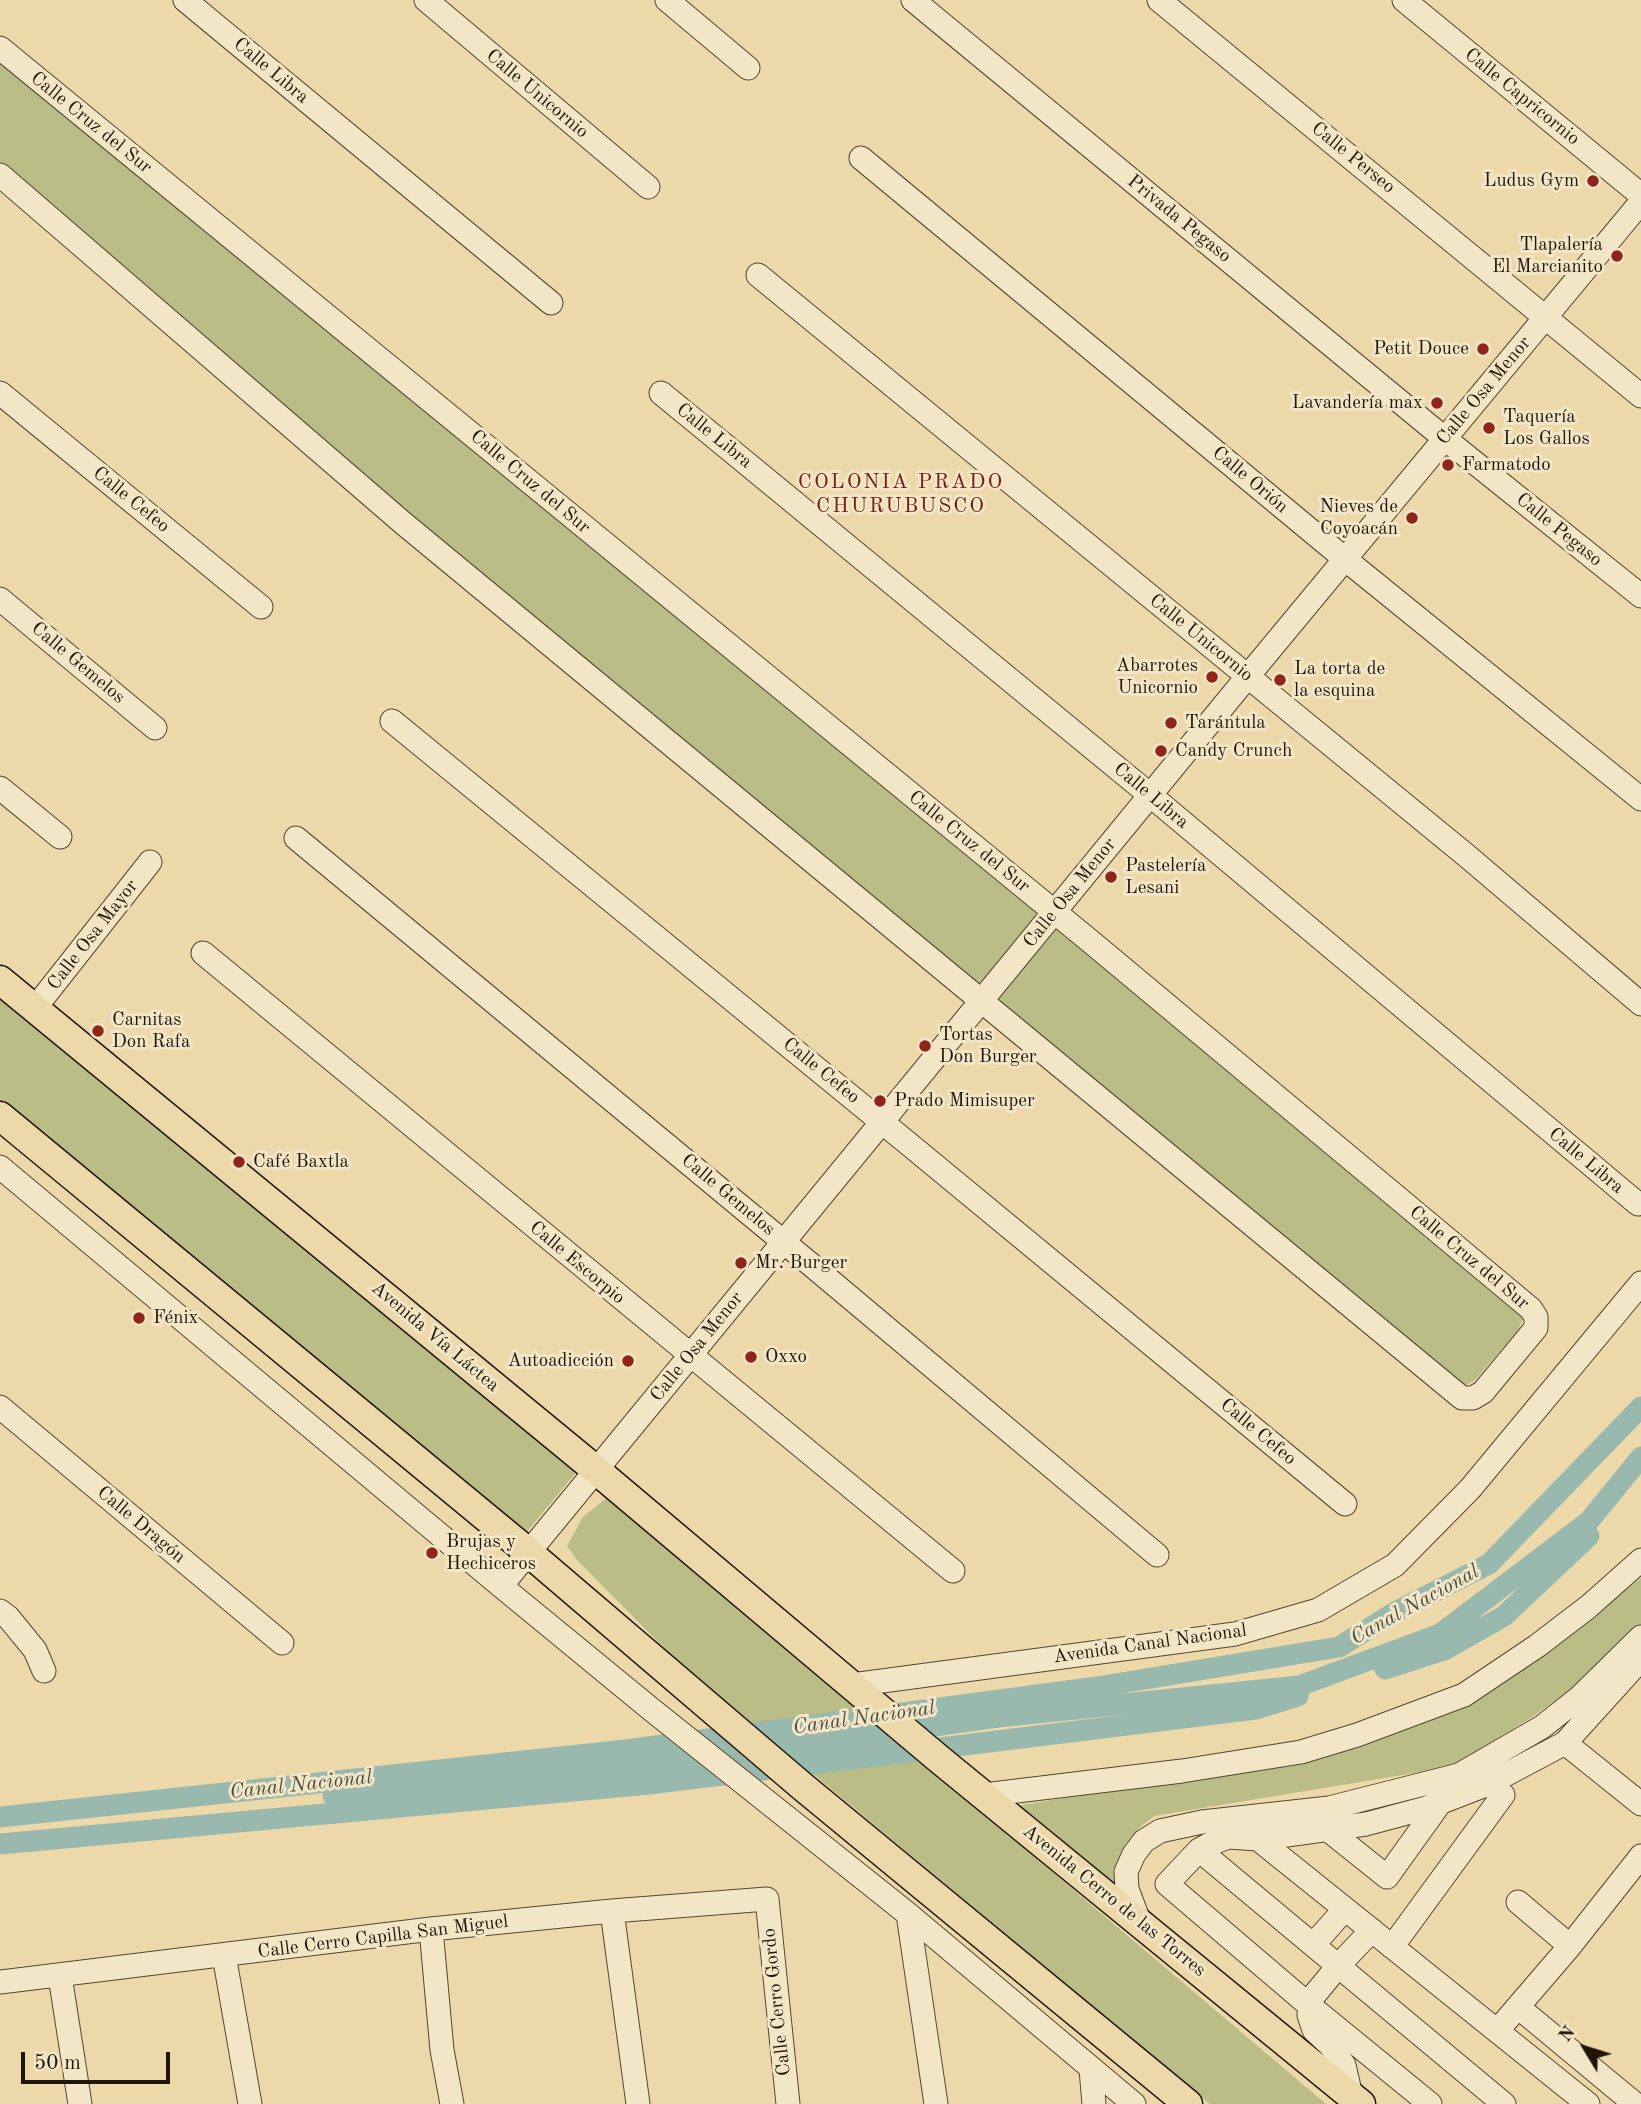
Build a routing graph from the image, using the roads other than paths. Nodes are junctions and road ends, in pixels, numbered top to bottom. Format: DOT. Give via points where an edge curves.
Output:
graph roads {
  1 [pos="185,0"];
  2 [pos="426,0"];
  3 [pos="667,0"];
  4 [pos="913,0"];
  5 [pos="1159,0"];
  6 [pos="1404,0"];
  7 [pos="0,48"];
  8 [pos="748,68"];
  9 [pos="860,158"];
  10 [pos="0,175"];
  11 [pos="648,187"];
  12 [pos="1641,195"];
  13 [pos="1641,202"];
  14 [pos="758,275"];
  15 [pos="551,303"];
  16 [pos="1546,317"];
  17 [pos="0,393"];
  18 [pos="661,393"];
  19 [pos="1641,396"];
  20 [pos="1444,438"];
  21 [pos="1345,559"];
  22 [pos="1641,596"];
  23 [pos="0,599"];
  24 [pos="261,607"];
  25 [pos="1248,676"];
  26 [pos="392,721"];
  27 [pos="155,728"];
  28 [pos="0,788"];
  29 [pos="1150,795"];
  30 [pos="1641,799"];
  31 [pos="60,837"];
  32 [pos="296,838"];
  33 [pos="150,862"];
  34 [pos="1054,912"];
  35 [pos="203,953"];
  36 [pos="0,980"];
  37 [pos="981,1001"];
  38 [pos="1641,1004"];
  39 [pos="35,1007"];
  40 [pos="0,1116"];
  41 [pos="882,1121"];
  42 [pos="0,1167"];
  43 [pos="1638,1204"];
  44 [pos="783,1242"];
  45 [pos="1641,1283"];
  46 [pos="690,1356"];
  47 [pos="0,1407"];
  48 [pos="596,1470"];
  49 [pos="1345,1504"];
  50 [pos="528,1552"];
  51 [pos="1157,1555"];
  52 [pos="1641,1560"];
  53 [pos="953,1571"];
  54 [pos="500,1586"];
  55 [pos="0,1611"];
  56 [pos="1641,1637"];
  57 [pos="282,1643"];
  58 [pos="1640,1662"];
  59 [pos="44,1671"];
  60 [pos="860,1691"];
  61 [pos="1565,1743"];
  62 [pos="1488,1784"];
  63 [pos="984,1795"];
  64 [pos="1440,1803"];
  65 [pos="1641,1804"];
  66 [pos="1327,1829"];
  67 [pos="1258,1839"];
  68 [pos="1199,1850"];
  69 [pos="1639,1863"];
  70 [pos="767,1899"];
  71 [pos="1518,1902"];
  72 [pos="1345,1909"];
  73 [pos="612,1912"];
  74 [pos="908,1914"];
  75 [pos="1139,1921"];
  76 [pos="432,1929"];
  77 [pos="1372,1930"];
  78 [pos="1313,1945"];
  79 [pos="1570,1946"];
  80 [pos="1392,1947"];
  81 [pos="224,1955"];
  82 [pos="1339,1965"];
  83 [pos="60,1976"];
  84 [pos="0,1983"];
  85 [pos="1310,2006"];
  86 [pos="1518,2007"];
  87 [pos="1497,2031"];
  88 [pos="1091,2069"];
  89 [pos="1564,2095"];
  90 [pos="1356,2100"];
  91 [pos="1094,2103"];
  92 [pos="79,2104"];
  93 [pos="250,2104"];
  94 [pos="452,2104"];
  95 [pos="638,2104"];
  96 [pos="788,2104"];
  97 [pos="936,2104"];
  98 [pos="1134,2104"];
  99 [pos="1188,2104"];
  100 [pos="1430,2104"];
  101 [pos="1504,2104"];
  102 [pos="1588,2104"];
  103 [pos="1635,2104"];
  1 -- 15 [label="street, Calle Libra"];
  2 -- 11 [label="street, Calle Unicornio"];
  3 -- 8 [label="street"];
  4 -- 20 [label="street, Privada Pegaso"];
  5 -- 16 [label="street, Calle Perseo"];
  6 -- 12 [label="street, Calle Capricornio"];
  7 -- 34 [label="street, Calle Cruz del Sur"];
  9 -- 21 [label="street, Calle Orión"];
  10 -- 37 [label="street, Calle Cruz del Sur" via="403,523"];
  13 -- 16 [label="street, Calle Osa Menor"];
  14 -- 25 [label="street, Calle Unicornio"];
  16 -- 19 [label="street, Calle Perseo"];
  16 -- 20 [label="street, Calle Osa Menor"];
  17 -- 24 [label="street, Calle Cefeo"];
  18 -- 29 [label="street, Calle Libra"];
  20 -- 21 [label="street, Calle Osa Menor"];
  20 -- 22 [label="street, Calle Pegaso"];
  21 -- 25 [label="street, Calle Osa Menor"];
  21 -- 30 [label="street, Calle Orión"];
  23 -- 27 [label="street, Calle Gemelos"];
  25 -- 29 [label="street, Calle Osa Menor"];
  25 -- 38 [label="street, Calle Unicornio"];
  26 -- 41 [label="street, Calle Cefeo"];
  28 -- 31 [label="street"];
  29 -- 34 [label="street, Calle Osa Menor"];
  29 -- 43 [label="street, Calle Libra"];
  32 -- 44 [label="street, Calle Gemelos"];
  33 -- 39 [label="street, Calle Osa Mayor"];
  34 -- 37 [label="street, Calle Osa Menor"];
  34 -- 37 [label="street, Calle Cruz del Sur" via="1531,1309 1536,1328 1492,1382 1473,1398 1462,1398"];
  35 -- 46 [label="street, Calle Escorpio"];
  36 -- 39 [label="main road, Avenida Vía Láctea"];
  37 -- 41 [label="street, Calle Osa Menor"];
  39 -- 48 [label="main road, Avenida Vía Láctea"];
  40 -- 50 [label="main road"];
  41 -- 44 [label="street, Calle Osa Menor"];
  41 -- 49 [label="street, Calle Cefeo"];
  42 -- 54 [label="street"];
  44 -- 46 [label="street, Calle Osa Menor"];
  44 -- 51 [label="street, Calle Gemelos"];
  45 -- 60 [label="street, Avenida Canal Nacional" via="1461,1499 1395,1565 1318,1610 1235,1634"];
  46 -- 48 [label="street, Calle Osa Menor"];
  46 -- 53 [label="street, Calle Escorpio"];
  47 -- 57 [label="street, Calle Dragón"];
  48 -- 50 [label="street, Calle Osa Menor"];
  48 -- 60 [label="main road, Avenida Vía Láctea"];
  50 -- 54 [label="street, Calle Osa Menor"];
  50 -- 99 [label="main road"];
  52 -- 63 [label="street" via="1537,1646 1464,1695 1357,1735 1301,1752"];
  54 -- 74 [label="street"];
  55 -- 59 [label="street" via="35,1650"];
  56 -- 75 [label="street" via="1542,1727 1459,1775 1329,1808 1160,1831 1144,1841 1126,1872"];
  58 -- 61 [label="street"];
  60 -- 63 [label="main road, Avenida Cerro de las Torres"];
  61 -- 62 [label="street"];
  61 -- 65 [label="street"];
  62 -- 64 [label="street"];
  62 -- 80 [label="street" via="1503,1795"];
  63 -- 75 [label="main road, Avenida Cerro de las Torres"];
  64 -- 66 [label="street" via="1366,1824"];
  64 -- 66 [label="street" via="1387,1877"];
  66 -- 67 [label="street"];
  67 -- 68 [label="street" via="1228,1837"];
  67 -- 72 [label="street"];
  68 -- 78 [label="street"];
  68 -- 85 [label="street" via="1167,1884"];
  69 -- 79 [label="street"];
  70 -- 73 [label="street, Calle Cerro Capilla San Miguel"];
  70 -- 96 [label="street, Calle Cerro Gordo"];
  71 -- 79 [label="street"];
  72 -- 77 [label="street"];
  72 -- 78 [label="street"];
  73 -- 76 [label="street, Calle Cerro Capilla San Miguel"];
  73 -- 95 [label="street"];
  74 -- 88 [label="street"];
  74 -- 97 [label="street"];
  75 -- 90 [label="main road, Avenida Cerro de las Torres"];
  76 -- 81 [label="street, Calle Cerro Capilla San Miguel"];
  76 -- 94 [label="street" via="442,2050"];
  77 -- 80 [label="street"];
  77 -- 82 [label="street"];
  78 -- 82 [label="street"];
  79 -- 86 [label="street"];
  80 -- 87 [label="street"];
  81 -- 83 [label="street, Calle Cerro Capilla San Miguel"];
  81 -- 93 [label="street"];
  82 -- 85 [label="street"];
  82 -- 101 [label="street"];
  83 -- 84 [label="street, Calle Cerro Capilla San Miguel"];
  83 -- 92 [label="street"];
  85 -- 90 [label="street" via="1314,2030 1344,2066"];
  85 -- 100 [label="street"];
  86 -- 87 [label="street"];
  86 -- 103 [label="street"];
  87 -- 89 [label="street"];
  88 -- 91 [label="street"];
  88 -- 98 [label="street"];
  89 -- 102 [label="street"];
}
